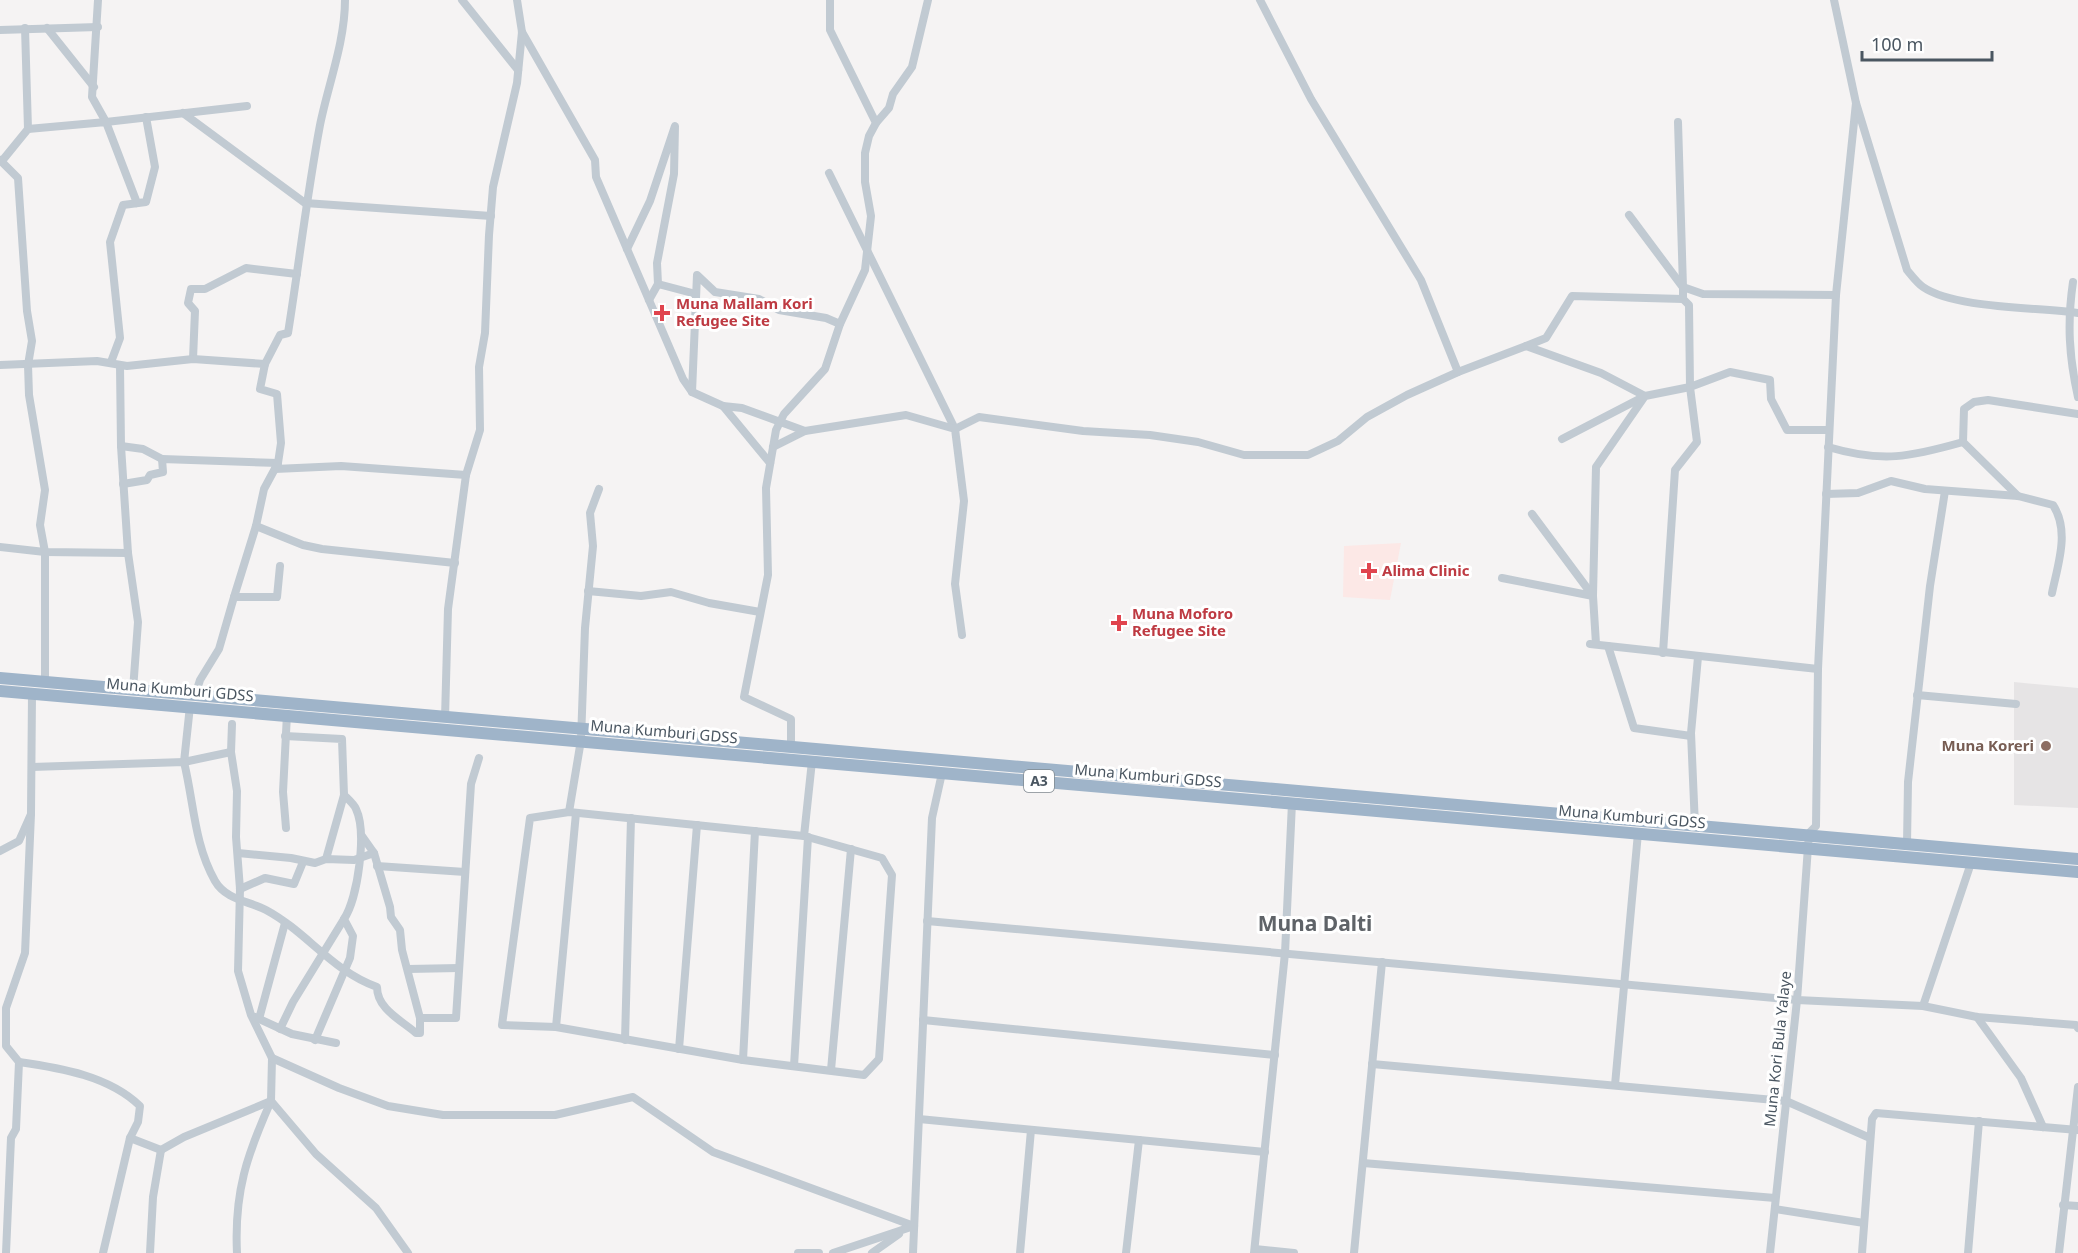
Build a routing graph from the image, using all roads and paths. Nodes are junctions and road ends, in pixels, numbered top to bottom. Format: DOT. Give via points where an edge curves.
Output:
graph roads {
  1 [pos="98,0"];
  2 [pos="345,0"];
  3 [pos="462,0"];
  4 [pos="517,0"];
  5 [pos="830,0"];
  6 [pos="928,0"];
  7 [pos="1260,0"];
  8 [pos="1834,0"];
  9 [pos="98,27"];
  10 [pos="25,28"];
  11 [pos="47,28"];
  12 [pos="0,30"];
  13 [pos="522,32"];
  14 [pos="518,70"];
  15 [pos="94,87"];
  16 [pos="1856,103"];
  17 [pos="247,106"];
  18 [pos="183,113"];
  19 [pos="146,117"];
  20 [pos="106,122"];
  21 [pos="1678,122"];
  22 [pos="876,123"];
  23 [pos="28,129"];
  24 [pos="1,160"];
  25 [pos="829,173"];
  26 [pos="137,203"];
  27 [pos="305,204"];
  28 [pos="1629,215"];
  29 [pos="490,216"];
  30 [pos="627,249"];
  31 [pos="867,253"];
  32 [pos="297,274"];
  33 [pos="2073,282"];
  34 [pos="658,284"];
  35 [pos="1683,287"];
  36 [pos="696,294"];
  37 [pos="1836,295"];
  38 [pos="1683,298"];
  39 [pos="649,300"];
  40 [pos="2069,312"];
  41 [pos="2078,313"];
  42 [pos="840,324"];
  43 [pos="1526,346"];
  44 [pos="193,359"];
  45 [pos="111,362"];
  46 [pos="265,364"];
  47 [pos="0,365"];
  48 [pos="28,365"];
  49 [pos="120,366"];
  50 [pos="1458,372"];
  51 [pos="1689,387"];
  52 [pos="692,392"];
  53 [pos="1645,396"];
  54 [pos="2078,397"];
  55 [pos="723,406"];
  56 [pos="2078,414"];
  57 [pos="780,422"];
  58 [pos="956,429"];
  59 [pos="1828,430"];
  60 [pos="805,431"];
  61 [pos="1562,439"];
  62 [pos="1963,442"];
  63 [pos="121,446"];
  64 [pos="773,447"];
  65 [pos="1828,447"];
  66 [pos="162,459"];
  67 [pos="770,463"];
  68 [pos="277,466"];
  69 [pos="465,475"];
  70 [pos="123,484"];
  71 [pos="599,489"];
  72 [pos="1945,491"];
  73 [pos="1826,494"];
  74 [pos="2018,496"];
  75 [pos="1532,514"];
  76 [pos="256,526"];
  77 [pos="0,547"];
  78 [pos="45,552"];
  79 [pos="128,553"];
  80 [pos="455,562"];
  81 [pos="280,566"];
  82 [pos="1502,579"];
  83 [pos="588,591"];
  84 [pos="2052,593"];
  85 [pos="1593,596"];
  86 [pos="234,597"];
  87 [pos="760,612"];
  88 [pos="962,635"];
  89 [pos="1608,646"];
  90 [pos="1663,653"];
  91 [pos="1698,657"];
  92 [pos="1818,669"];
  93 [pos="0,678"];
  94 [pos="45,682"];
  95 [pos="133,690"];
  96 [pos="0,691"];
  97 [pos="32,694"];
  98 [pos="1917,695"];
  99 [pos="192,701"];
  100 [pos="2016,704"];
  101 [pos="287,714"];
  102 [pos="445,718"];
  103 [pos="232,724"];
  104 [pos="582,735"];
  105 [pos="285,736"];
  106 [pos="1691,736"];
  107 [pos="791,748"];
  108 [pos="231,752"];
  109 [pos="479,758"];
  110 [pos="812,761"];
  111 [pos="184,762"];
  112 [pos="32,767"];
  113 [pos="942,773"];
  114 [pos="344,795"];
  115 [pos="1292,803"];
  116 [pos="573,812"];
  117 [pos="31,814"];
  118 [pos="631,818"];
  119 [pos="697,825"];
  120 [pos="1695,826"];
  121 [pos="286,828"];
  122 [pos="755,831"];
  123 [pos="1638,833"];
  124 [pos="362,836"];
  125 [pos="806,837"];
  126 [pos="1809,842"];
  127 [pos="1907,844"];
  128 [pos="851,849"];
  129 [pos="0,851"];
  130 [pos="238,853"];
  131 [pos="374,853"];
  132 [pos="358,858"];
  133 [pos="326,859"];
  134 [pos="2078,859"];
  135 [pos="303,862"];
  136 [pos="1971,863"];
  137 [pos="378,866"];
  138 [pos="465,872"];
  139 [pos="2078,872"];
  140 [pos="240,888"];
  141 [pos="239,902"];
  142 [pos="344,920"];
  143 [pos="927,921"];
  144 [pos="285,923"];
  145 [pos="322,953"];
  146 [pos="1285,953"];
  147 [pos="1382,962"];
  148 [pos="459,968"];
  149 [pos="408,969"];
  150 [pos="345,972"];
  151 [pos="1622,984"];
  152 [pos="1797,1000"];
  153 [pos="1923,1006"];
  154 [pos="255,1017"];
  155 [pos="1977,1017"];
  156 [pos="420,1018"];
  157 [pos="923,1020"];
  158 [pos="556,1027"];
  159 [pos="2078,1028"];
  160 [pos="280,1029"];
  161 [pos="315,1040"];
  162 [pos="625,1040"];
  163 [pos="336,1043"];
  164 [pos="3,1045"];
  165 [pos="679,1049"];
  166 [pos="1275,1055"];
  167 [pos="272,1058"];
  168 [pos="743,1060"];
  169 [pos="19,1062"];
  170 [pos="1372,1064"];
  171 [pos="794,1066"];
  172 [pos="831,1070"];
  173 [pos="1614,1086"];
  174 [pos="2078,1087"];
  175 [pos="271,1101"];
  176 [pos="1786,1101"];
  177 [pos="919,1119"];
  178 [pos="1979,1121"];
  179 [pos="2043,1127"];
  180 [pos="1031,1130"];
  181 [pos="2075,1130"];
  182 [pos="1870,1137"];
  183 [pos="130,1138"];
  184 [pos="1139,1140"];
  185 [pos="161,1150"];
  186 [pos="1265,1152"];
  187 [pos="1363,1163"];
  188 [pos="1775,1198"];
  189 [pos="2063,1205"];
  190 [pos="2078,1206"];
  191 [pos="1775,1209"];
  192 [pos="1864,1223"];
  193 [pos="914,1226"];
  194 [pos="1255,1251"];
  195 [pos="6,1253"];
  196 [pos="103,1253"];
  197 [pos="150,1253"];
  198 [pos="237,1253"];
  199 [pos="408,1253"];
  200 [pos="798,1253"];
  201 [pos="819,1253"];
  202 [pos="833,1253"];
  203 [pos="872,1253"];
  204 [pos="913,1253"];
  205 [pos="1020,1253"];
  206 [pos="1126,1253"];
  207 [pos="1294,1253"];
  208 [pos="1354,1253"];
  209 [pos="1770,1253"];
  210 [pos="1862,1253"];
  211 [pos="1968,1253"];
  212 [pos="2059,1253"];
  1 -- 9 [label="street"];
  2 -- 27 [label="street" via="345,18"];
  3 -- 14 [label="street"];
  4 -- 13 [label="street"];
  5 -- 22 [label="street" via="830,30"];
  6 -- 22 [label="street" via="912,67"];
  7 -- 50 [label="street" via="1311,99 1421,280"];
  8 -- 16 [label="street"];
  9 -- 11 [label="street"];
  9 -- 15 [label="street"];
  10 -- 11 [label="street"];
  10 -- 12 [label="street"];
  10 -- 23 [label="street"];
  11 -- 15 [label="street"];
  13 -- 14 [label="street"];
  13 -- 30 [label="street" via="595,160 596,177"];
  14 -- 29 [label="street"];
  15 -- 20 [label="street" via="92,97"];
  16 -- 37 [label="street, Muna Kori Bula Yalaye"];
  16 -- 40 [label="street" via="1907,270 1923,287 1988,305"];
  17 -- 18 [label="street"];
  18 -- 19 [label="street"];
  18 -- 27 [label="street"];
  19 -- 20 [label="street"];
  19 -- 26 [label="street" via="155,167 146,202"];
  20 -- 23 [label="street"];
  20 -- 26 [label="street"];
  21 -- 35 [label="street"];
  22 -- 31 [label="street" via="865,153 871,216"];
  23 -- 24 [label="street"];
  24 -- 48 [label="street" via="18,178 32,341"];
  25 -- 31 [label="street"];
  26 -- 45 [label="street" via="123,205 110,242 120,338"];
  27 -- 29 [label="street"];
  27 -- 32 [label="street"];
  28 -- 35 [label="street"];
  29 -- 69 [label="street" via="485,333 479,367 480,430"];
  30 -- 34 [label="street" via="650,201 675,126 674,174 657,263"];
  30 -- 39 [label="street"];
  31 -- 42 [label="street" via="865,270"];
  31 -- 58 [label="street"];
  32 -- 44 [label="street" via="246,268 205,290 191,289 188,303 195,311"];
  32 -- 46 [label="street" via="288,333 280,334"];
  33 -- 40 [label="street"];
  34 -- 36 [label="street"];
  34 -- 39 [label="street"];
  35 -- 37 [label="street" via="1703,294"];
  35 -- 38 [label="street"];
  36 -- 42 [label="street" via="697,275 715,292 759,299 779,310"];
  36 -- 52 [label="street"];
  37 -- 59 [label="street, Muna Kori Bula Yalaye"];
  38 -- 43 [label="street" via="1572,296 1546,338"];
  38 -- 51 [label="street" via="1689,305"];
  39 -- 52 [label="street"];
  40 -- 41 [label="street"];
  40 -- 54 [label="street" via="2069,356"];
  42 -- 57 [label="street" via="825,369"];
  43 -- 50 [label="street"];
  43 -- 53 [label="street" via="1601,374"];
  44 -- 46 [label="street"];
  44 -- 49 [label="street"];
  45 -- 48 [label="street"];
  45 -- 49 [label="street"];
  46 -- 68 [label="street" via="260,389 277,394 281,443"];
  47 -- 48 [label="street"];
  48 -- 78 [label="street" via="29,395 45,490 40,525"];
  49 -- 63 [label="street"];
  50 -- 58 [label="street" via="1367,417 1338,441 1308,455 1244,455 1198,442 1150,435 1083,431 979,417"];
  51 -- 53 [label="street"];
  51 -- 59 [label="street" via="1730,372 1770,380 1771,399 1787,430"];
  51 -- 90 [label="street" via="1696,442 1675,470"];
  52 -- 55 [label="street"];
  53 -- 61 [label="street"];
  53 -- 85 [label="street" via="1596,467"];
  55 -- 57 [label="street" via="742,408"];
  55 -- 67 [label="street"];
  56 -- 62 [label="street" via="1988,400 1974,402 1964,409"];
  57 -- 60 [label="street"];
  57 -- 64 [label="street"];
  58 -- 60 [label="street" via="906,415"];
  58 -- 88 [label="street" via="964,501 955,584"];
  59 -- 65 [label="street, Muna Kori Bula Yalaye"];
  60 -- 64 [label="street"];
  62 -- 65 [label="street" via="1910,457 1876,458"];
  62 -- 74 [label="street"];
  63 -- 66 [label="street" via="144,449"];
  63 -- 70 [label="street"];
  64 -- 67 [label="street"];
  65 -- 73 [label="street, Muna Kori Bula Yalaye"];
  66 -- 68 [label="street"];
  66 -- 70 [label="street" via="163,472 150,475 147,480"];
  67 -- 87 [label="street" via="766,488 768,575"];
  68 -- 69 [label="street" via="341,466"];
  68 -- 76 [label="street" via="264,489"];
  69 -- 80 [label="street"];
  70 -- 79 [label="street"];
  71 -- 83 [label="street" via="590,513 593,546"];
  72 -- 73 [label="street" via="1891,481 1858,494"];
  72 -- 74 [label="street"];
  72 -- 98 [label="street"];
  73 -- 92 [label="street, Muna Kori Bula Yalaye"];
  74 -- 84 [label="street" via="2052,505 2060,516 2063,529"];
  75 -- 85 [label="street"];
  76 -- 80 [label="street" via="322,549"];
  76 -- 86 [label="street"];
  77 -- 78 [label="street"];
  78 -- 79 [label="street"];
  78 -- 94 [label="street"];
  79 -- 95 [label="street" via="138,622"];
  80 -- 102 [label="street" via="448,609"];
  81 -- 86 [label="street" via="277,597"];
  82 -- 85 [label="street"];
  83 -- 87 [label="street" via="641,596 671,592"];
  83 -- 104 [label="street"];
  85 -- 89 [label="street" via="1593,644"];
  86 -- 99 [label="street" via="219,649"];
  87 -- 107 [label="street" via="744,697 790,719"];
  89 -- 90 [label="street"];
  89 -- 106 [label="street" via="1635,728"];
  90 -- 91 [label="street"];
  91 -- 92 [label="street"];
  91 -- 106 [label="street"];
  92 -- 126 [label="street, Muna Kori Bula Yalaye" via="1816,825"];
  93 -- 94 [label="highway, Muna Kumburi GDSS / A3"];
  94 -- 95 [label="highway, Muna Kumburi GDSS / A3"];
  95 -- 99 [label="highway, Muna Kumburi GDSS / A3"];
  96 -- 97 [label="highway, Muna Kumburi GDSS / A3"];
  97 -- 99 [label="highway, Muna Kumburi GDSS / A3"];
  97 -- 112 [label="street"];
  98 -- 100 [label="street"];
  98 -- 127 [label="street" via="1908,782"];
  99 -- 101 [label="highway, Muna Kumburi GDSS / A3"];
  99 -- 102 [label="highway, Muna Kumburi GDSS / A3"];
  99 -- 111 [label="street"];
  101 -- 104 [label="highway, Muna Kumburi GDSS / A3"];
  101 -- 105 [label="street"];
  102 -- 104 [label="highway, Muna Kumburi GDSS / A3"];
  103 -- 108 [label="street"];
  104 -- 107 [label="highway, Muna Kumburi GDSS / A3"];
  104 -- 110 [label="highway, Muna Kumburi GDSS / A3"];
  104 -- 116 [label="street"];
  105 -- 114 [label="street" via="342,739"];
  105 -- 121 [label="street"];
  106 -- 120 [label="street"];
  107 -- 120 [label="highway, Muna Kumburi GDSS / A3"];
  108 -- 111 [label="street"];
  108 -- 130 [label="street" via="236,770"];
  109 -- 138 [label="street" via="471,784"];
  110 -- 113 [label="highway, Muna Kumburi GDSS / A3"];
  110 -- 125 [label="street"];
  111 -- 112 [label="street"];
  111 -- 141 [label="street" via="195,834 216,884"];
  112 -- 117 [label="street"];
  113 -- 115 [label="highway, Muna Kumburi GDSS / A3"];
  113 -- 143 [label="street" via="932,818"];
  114 -- 124 [label="street" via="356,808"];
  114 -- 133 [label="street"];
  115 -- 123 [label="highway, Muna Kumburi GDSS / A3"];
  115 -- 146 [label="street"];
  116 -- 118 [label="street"];
  116 -- 158 [label="street"];
  116 -- 158 [label="street" via="530,818 502,1025"];
  117 -- 129 [label="street" via="19,841"];
  117 -- 164 [label="street" via="25,953 6,1008"];
  118 -- 119 [label="street"];
  118 -- 162 [label="street"];
  119 -- 122 [label="street"];
  119 -- 165 [label="street"];
  120 -- 126 [label="highway, Muna Kumburi GDSS / A3"];
  122 -- 125 [label="street"];
  122 -- 168 [label="street"];
  123 -- 126 [label="highway, Muna Kumburi GDSS / A3"];
  123 -- 151 [label="street"];
  124 -- 131 [label="street"];
  124 -- 132 [label="street"];
  125 -- 128 [label="street"];
  125 -- 171 [label="street"];
  126 -- 127 [label="highway, Muna Kumburi GDSS / A3"];
  126 -- 136 [label="highway, Muna Kumburi GDSS / A3"];
  126 -- 152 [label="street, Muna Kori Bula Yalaye"];
  127 -- 134 [label="highway, Muna Kumburi GDSS / A3"];
  128 -- 172 [label="street"];
  128 -- 172 [label="street" via="882,858 892,874 879,1059 864,1075"];
  130 -- 135 [label="street"];
  130 -- 140 [label="street"];
  131 -- 132 [label="street"];
  131 -- 137 [label="street"];
  132 -- 133 [label="street"];
  132 -- 142 [label="street" via="355,895"];
  133 -- 135 [label="street"];
  135 -- 140 [label="street" via="294,884 265,878"];
  136 -- 139 [label="highway, Muna Kumburi GDSS / A3"];
  136 -- 153 [label="street"];
  137 -- 138 [label="street"];
  137 -- 149 [label="street" via="391,917 400,930"];
  138 -- 148 [label="street"];
  140 -- 141 [label="street"];
  141 -- 144 [label="street" via="265,909"];
  141 -- 154 [label="street" via="238,971"];
  142 -- 145 [label="street"];
  142 -- 150 [label="street" via="353,936"];
  143 -- 146 [label="street"];
  143 -- 157 [label="street"];
  144 -- 145 [label="street"];
  144 -- 154 [label="street"];
  145 -- 150 [label="street"];
  145 -- 160 [label="street"];
  146 -- 147 [label="street"];
  146 -- 166 [label="street"];
  147 -- 151 [label="street"];
  147 -- 170 [label="street"];
  148 -- 149 [label="street"];
  148 -- 156 [label="street" via="456,1018"];
  149 -- 156 [label="street"];
  150 -- 156 [label="street" via="377,987 383,1007 416,1033 420,1033"];
  150 -- 161 [label="street"];
  151 -- 152 [label="street"];
  151 -- 173 [label="street"];
  152 -- 153 [label="street"];
  152 -- 176 [label="street, Muna Kori Bula Yalaye"];
  153 -- 155 [label="street"];
  154 -- 160 [label="street"];
  154 -- 167 [label="street"];
  155 -- 159 [label="street"];
  155 -- 179 [label="street" via="2020,1078"];
  157 -- 166 [label="street"];
  157 -- 177 [label="street"];
  158 -- 162 [label="street"];
  160 -- 161 [label="street"];
  161 -- 163 [label="street"];
  162 -- 165 [label="street"];
  164 -- 169 [label="street"];
  165 -- 168 [label="street"];
  166 -- 186 [label="street"];
  167 -- 175 [label="street"];
  167 -- 193 [label="street" via="388,1106 443,1115 555,1115 633,1097 713,1152"];
  168 -- 171 [label="street"];
  169 -- 183 [label="street" via="95,1079 129,1095 140,1106"];
  169 -- 195 [label="street"];
  170 -- 173 [label="street"];
  170 -- 187 [label="street"];
  171 -- 172 [label="street"];
  173 -- 176 [label="street"];
  174 -- 181 [label="street"];
  175 -- 185 [label="street"];
  175 -- 198 [label="street" via="248,1153 238,1191"];
  175 -- 199 [label="street" via="324,1162 376,1208"];
  176 -- 182 [label="street"];
  176 -- 188 [label="street, Muna Kori Bula Yalaye"];
  177 -- 180 [label="street"];
  177 -- 193 [label="street"];
  178 -- 179 [label="street"];
  178 -- 182 [label="street" via="1876,1113"];
  178 -- 211 [label="street"];
  179 -- 181 [label="street"];
  180 -- 184 [label="street"];
  180 -- 205 [label="street"];
  181 -- 189 [label="street"];
  182 -- 192 [label="street"];
  183 -- 185 [label="street"];
  183 -- 196 [label="street"];
  184 -- 186 [label="street"];
  184 -- 206 [label="street"];
  185 -- 197 [label="street"];
  186 -- 194 [label="street"];
  187 -- 188 [label="street"];
  187 -- 208 [label="street"];
  188 -- 191 [label="street, Muna Kori Bula Yalaye"];
  189 -- 190 [label="street"];
  189 -- 212 [label="street"];
  191 -- 192 [label="street"];
  191 -- 209 [label="street, Muna Kori Bula Yalaye"];
  192 -- 210 [label="street"];
  193 -- 202 [label="street"];
  193 -- 203 [label="street"];
  193 -- 204 [label="street"];
  194 -- 207 [label="street"];
  200 -- 201 [label="street"];
}
